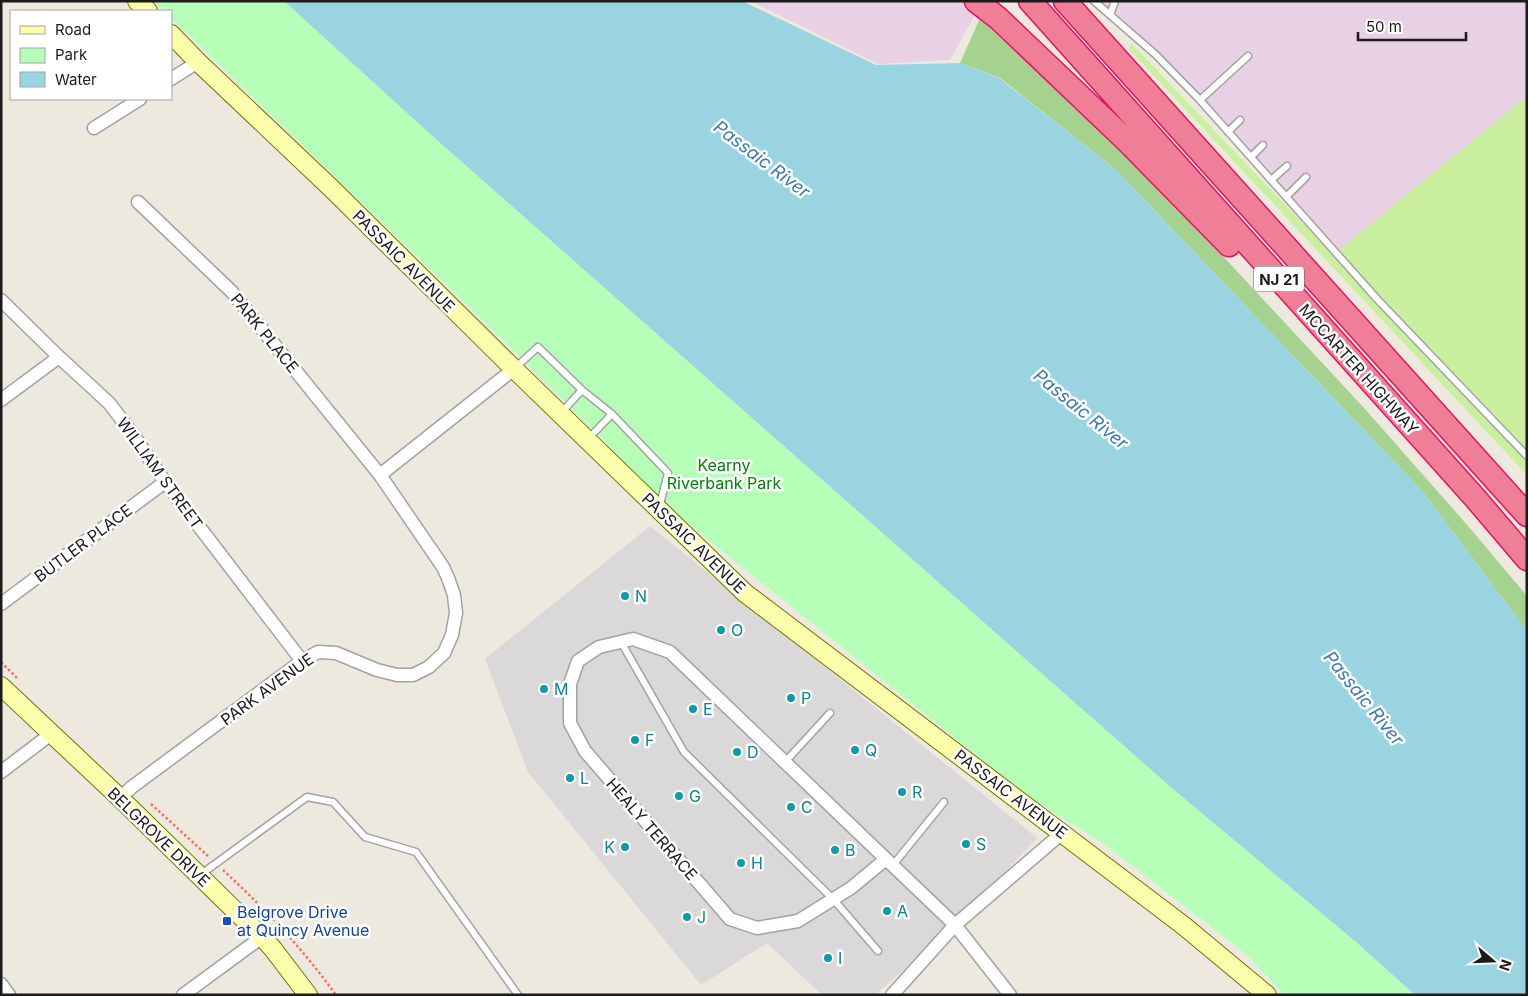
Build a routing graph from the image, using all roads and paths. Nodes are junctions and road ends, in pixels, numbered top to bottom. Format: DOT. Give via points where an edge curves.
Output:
graph roads {
  1 [pos="137,1"];
  2 [pos="976,1"];
  3 [pos="1030,1"];
  4 [pos="1065,1"];
  5 [pos="1094,1"];
  6 [pos="1115,1"];
  7 [pos="147,10"];
  8 [pos="1110,15"];
  9 [pos="172,35"];
  10 [pos="1248,56"];
  11 [pos="198,62"];
  12 [pos="172,78"];
  13 [pos="138,100"];
  14 [pos="1200,100"];
  15 [pos="1240,120"];
  16 [pos="94,128"];
  17 [pos="1228,132"];
  18 [pos="1263,145"];
  19 [pos="1251,157"];
  20 [pos="1287,166"];
  21 [pos="1306,177"];
  22 [pos="1271,180"];
  23 [pos="1286,197"];
  24 [pos="138,202"];
  25 [pos="1,300"];
  26 [pos="58,357"];
  27 [pos="514,369"];
  28 [pos="582,390"];
  29 [pos="1,400"];
  30 [pos="1388,401"];
  31 [pos="1426,403"];
  32 [pos="560,413"];
  33 [pos="612,414"];
  34 [pos="587,440"];
  35 [pos="1527,456"];
  36 [pos="380,475"];
  37 [pos="165,482"];
  38 [pos="1527,497"];
  39 [pos="659,510"];
  40 [pos="1527,515"];
  41 [pos="1527,559"];
  42 [pos="1,604"];
  43 [pos="621,642"];
  44 [pos="302,661"];
  45 [pos="1,686"];
  46 [pos="830,713"];
  47 [pos="51,734"];
  48 [pos="785,762"];
  49 [pos="1,772"];
  50 [pos="120,798"];
  51 [pos="944,802"];
  52 [pos="1062,833"];
  53 [pos="889,862"];
  54 [pos="199,876"];
  55 [pos="833,899"];
  56 [pos="955,925"];
  57 [pos="262,937"];
  58 [pos="878,951"];
  59 [pos="1,984"];
  60 [pos="9,995"];
  61 [pos="183,995"];
  62 [pos="308,995"];
  63 [pos="518,995"];
  64 [pos="892,995"];
  65 [pos="1010,995"];
  66 [pos="1267,995"];
  1 -- 7 [label="main road"];
  2 -- 30 [label="highway" via="1128,142"];
  3 -- 30 [label="highway, MCCARTER HIGHWAY / NJ 21"];
  4 -- 31 [label="highway, NJ 21"];
  5 -- 8 [label="lane"];
  6 -- 8 [label="lane"];
  8 -- 14 [label="lane" via="1156,54"];
  9 -- 11 [label="main road, PASSAIC AVENUE"];
  10 -- 14 [label="lane"];
  11 -- 12 [label="street"];
  11 -- 27 [label="main road, PASSAIC AVENUE"];
  13 -- 16 [label="street"];
  14 -- 17 [label="lane"];
  15 -- 17 [label="lane"];
  17 -- 19 [label="lane"];
  18 -- 19 [label="lane"];
  19 -- 22 [label="lane"];
  20 -- 22 [label="lane"];
  21 -- 23 [label="lane"];
  22 -- 23 [label="lane"];
  23 -- 35 [label="lane" via="1378,300"];
  24 -- 36 [label="street, PARK PLACE" via="231,291"];
  25 -- 26 [label="street, WILLIAM STREET"];
  26 -- 29 [label="street"];
  26 -- 37 [label="street, WILLIAM STREET" via="109,403"];
  27 -- 28 [label="lane" via="538,346"];
  27 -- 32 [label="main road, PASSAIC AVENUE"];
  27 -- 36 [label="street"];
  28 -- 32 [label="lane"];
  28 -- 33 [label="lane"];
  30 -- 41 [label="highway, MCCARTER HIGHWAY / NJ 21"];
  31 -- 38 [label="highway"];
  31 -- 40 [label="highway, NJ 21"];
  32 -- 34 [label="main road, PASSAIC AVENUE"];
  33 -- 34 [label="lane"];
  33 -- 39 [label="lane" via="668,473"];
  34 -- 39 [label="main road, PASSAIC AVENUE"];
  36 -- 44 [label="street, PARK AVENUE" via="448,578 456,614 452,635 444,653 429,667 413,675 384,672 336,653 318,652"];
  37 -- 42 [label="street, BUTLER PLACE"];
  37 -- 44 [label="street, WILLIAM STREET"];
  39 -- 52 [label="main road, PASSAIC AVENUE" via="745,593"];
  43 -- 48 [label="street, HEALY TERRACE" via="633,639 670,652"];
  43 -- 55 [label="lane" via="684,752"];
  43 -- 55 [label="street, HEALY TERRACE" via="599,647 578,661 570,684 570,723 585,751 730,919 757,928 798,921"];
  44 -- 50 [label="street, PARK AVENUE"];
  45 -- 47 [label="main road, BELGROVE DRIVE"];
  46 -- 48 [label="lane"];
  47 -- 49 [label="street"];
  47 -- 50 [label="main road, BELGROVE DRIVE"];
  48 -- 53 [label="street, HEALY TERRACE"];
  50 -- 54 [label="main road, BELGROVE DRIVE"];
  51 -- 53 [label="lane"];
  52 -- 56 [label="street"];
  52 -- 66 [label="main road, PASSAIC AVENUE" via="1184,926"];
  53 -- 55 [label="street, HEALY TERRACE"];
  53 -- 56 [label="street, HEALY TERRACE"];
  54 -- 57 [label="main road, BELGROVE DRIVE"];
  54 -- 63 [label="lane" via="307,796 332,802 365,837 416,852"];
  55 -- 58 [label="lane"];
  56 -- 64 [label="street"];
  56 -- 65 [label="street, HEALY TERRACE"];
  57 -- 61 [label="street"];
  57 -- 62 [label="main road, BELGROVE DRIVE"];
  59 -- 60 [label="street"];
}
